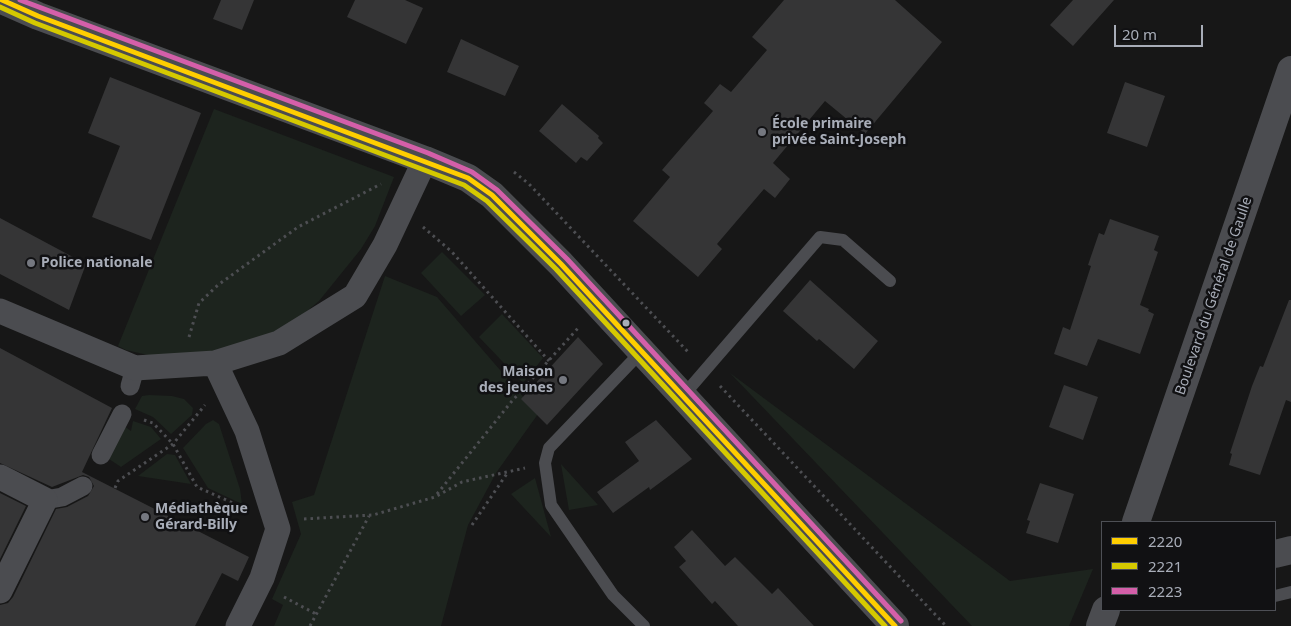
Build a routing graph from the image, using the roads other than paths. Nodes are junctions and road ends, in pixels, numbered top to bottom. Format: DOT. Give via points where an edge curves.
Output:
graph roads {
  1 [pos="2,0"];
  2 [pos="1291,70"];
  3 [pos="425,160"];
  4 [pos="890,281"];
  5 [pos="0,310"];
  6 [pos="641,352"];
  7 [pos="215,363"];
  8 [pos="682,396"];
  9 [pos="122,414"];
  10 [pos="101,455"];
  11 [pos="0,477"];
  12 [pos="83,486"];
  13 [pos="45,500"];
  14 [pos="1136,521"];
  15 [pos="1291,550"];
  16 [pos="1276,554"];
  17 [pos="0,591"];
  18 [pos="1291,592"];
  19 [pos="1276,596"];
  20 [pos="1106,611"];
  21 [pos="238,626"];
  22 [pos="644,626"];
  23 [pos="895,626"];
  24 [pos="1100,626"];
  1 -- 3 [label="street"];
  2 -- 14 [label="street, Boulevard du Général de Gaulle"];
  3 -- 6 [label="street" via="468,178 492,195 561,264"];
  3 -- 7 [label="street" via="385,245 355,296 279,343"];
  4 -- 8 [label="lane" via="843,240 820,238"];
  5 -- 7 [label="street" via="132,377"];
  6 -- 8 [label="street"];
  6 -- 22 [label="lane" via="549,448 545,463 552,505 613,595"];
  7 -- 21 [label="street" via="247,431 278,529 262,578"];
  8 -- 23 [label="street"];
  9 -- 10 [label="street"];
  11 -- 13 [label="street"];
  12 -- 13 [label="street" via="62,497"];
  13 -- 17 [label="street"];
  15 -- 16 [label="street"];
  18 -- 19 [label="lane"];
  20 -- 24 [label="street"];
}
